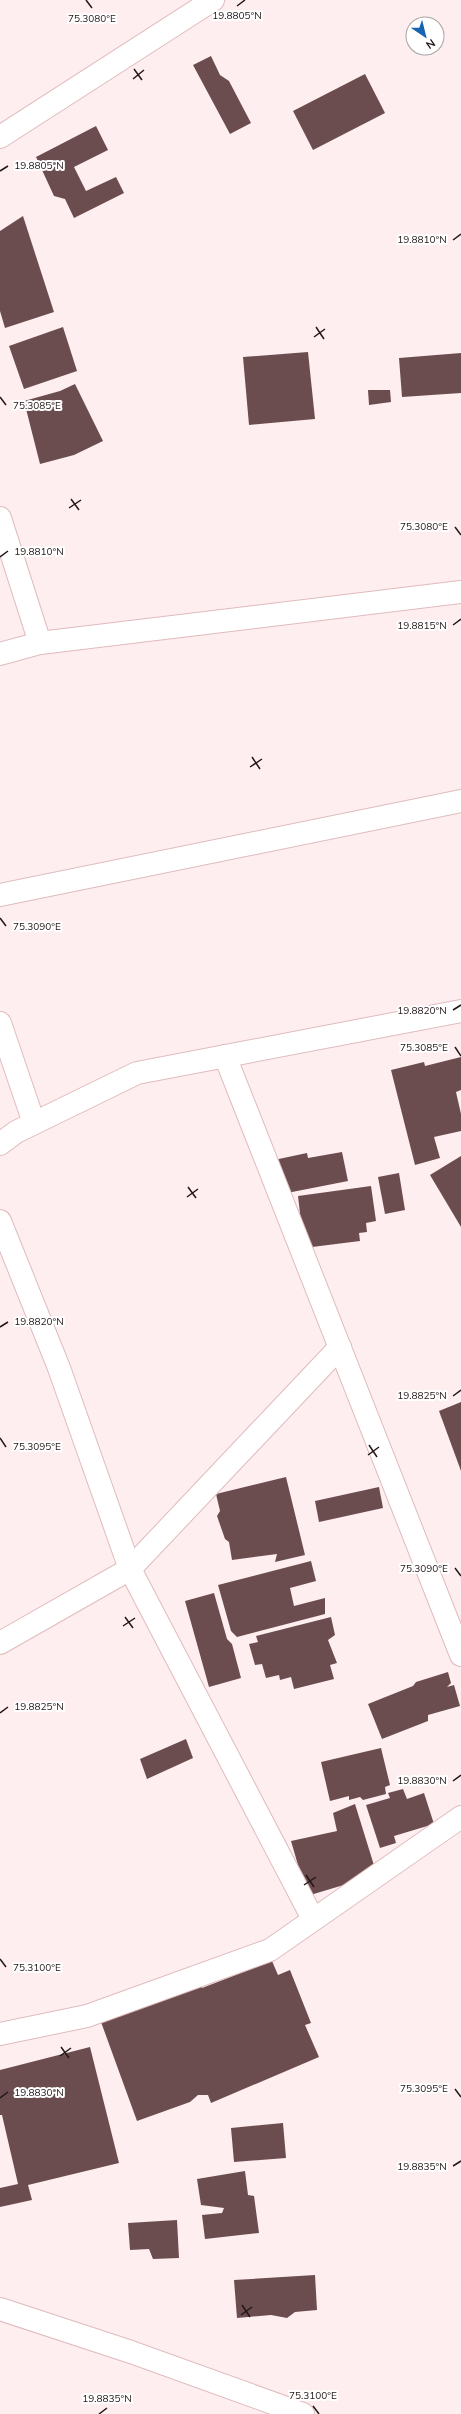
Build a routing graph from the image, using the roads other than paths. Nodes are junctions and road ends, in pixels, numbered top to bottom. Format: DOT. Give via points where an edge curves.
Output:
graph roads {
  1 [pos="213,0"];
  2 [pos="0,137"];
  3 [pos="0,518"];
  4 [pos="461,592"];
  5 [pos="40,643"];
  6 [pos="0,654"];
  7 [pos="461,801"];
  8 [pos="0,895"];
  9 [pos="461,1011"];
  10 [pos="0,1023"];
  11 [pos="225,1056"];
  12 [pos="13,1132"];
  13 [pos="0,1221"];
  14 [pos="340,1347"];
  15 [pos="130,1569"];
  16 [pos="0,1643"];
  17 [pos="461,1655"];
  18 [pos="461,1817"];
  19 [pos="313,1919"];
  20 [pos="0,2034"];
  21 [pos="0,2309"];
  22 [pos="303,2414"];
  1 -- 2 [label="street"];
  3 -- 5 [label="street"];
  4 -- 5 [label="street"];
  5 -- 6 [label="street"];
  7 -- 8 [label="street"];
  9 -- 11 [label="street"];
  10 -- 12 [label="street"];
  11 -- 12 [label="street" via="137,1073"];
  11 -- 14 [label="street"];
  13 -- 15 [label="street" via="59,1368"];
  14 -- 15 [label="street"];
  14 -- 17 [label="street"];
  15 -- 16 [label="street"];
  15 -- 19 [label="street"];
  18 -- 19 [label="street"];
  19 -- 20 [label="street" via="270,1950 87,2016"];
  21 -- 22 [label="street" via="131,2352"];
}
